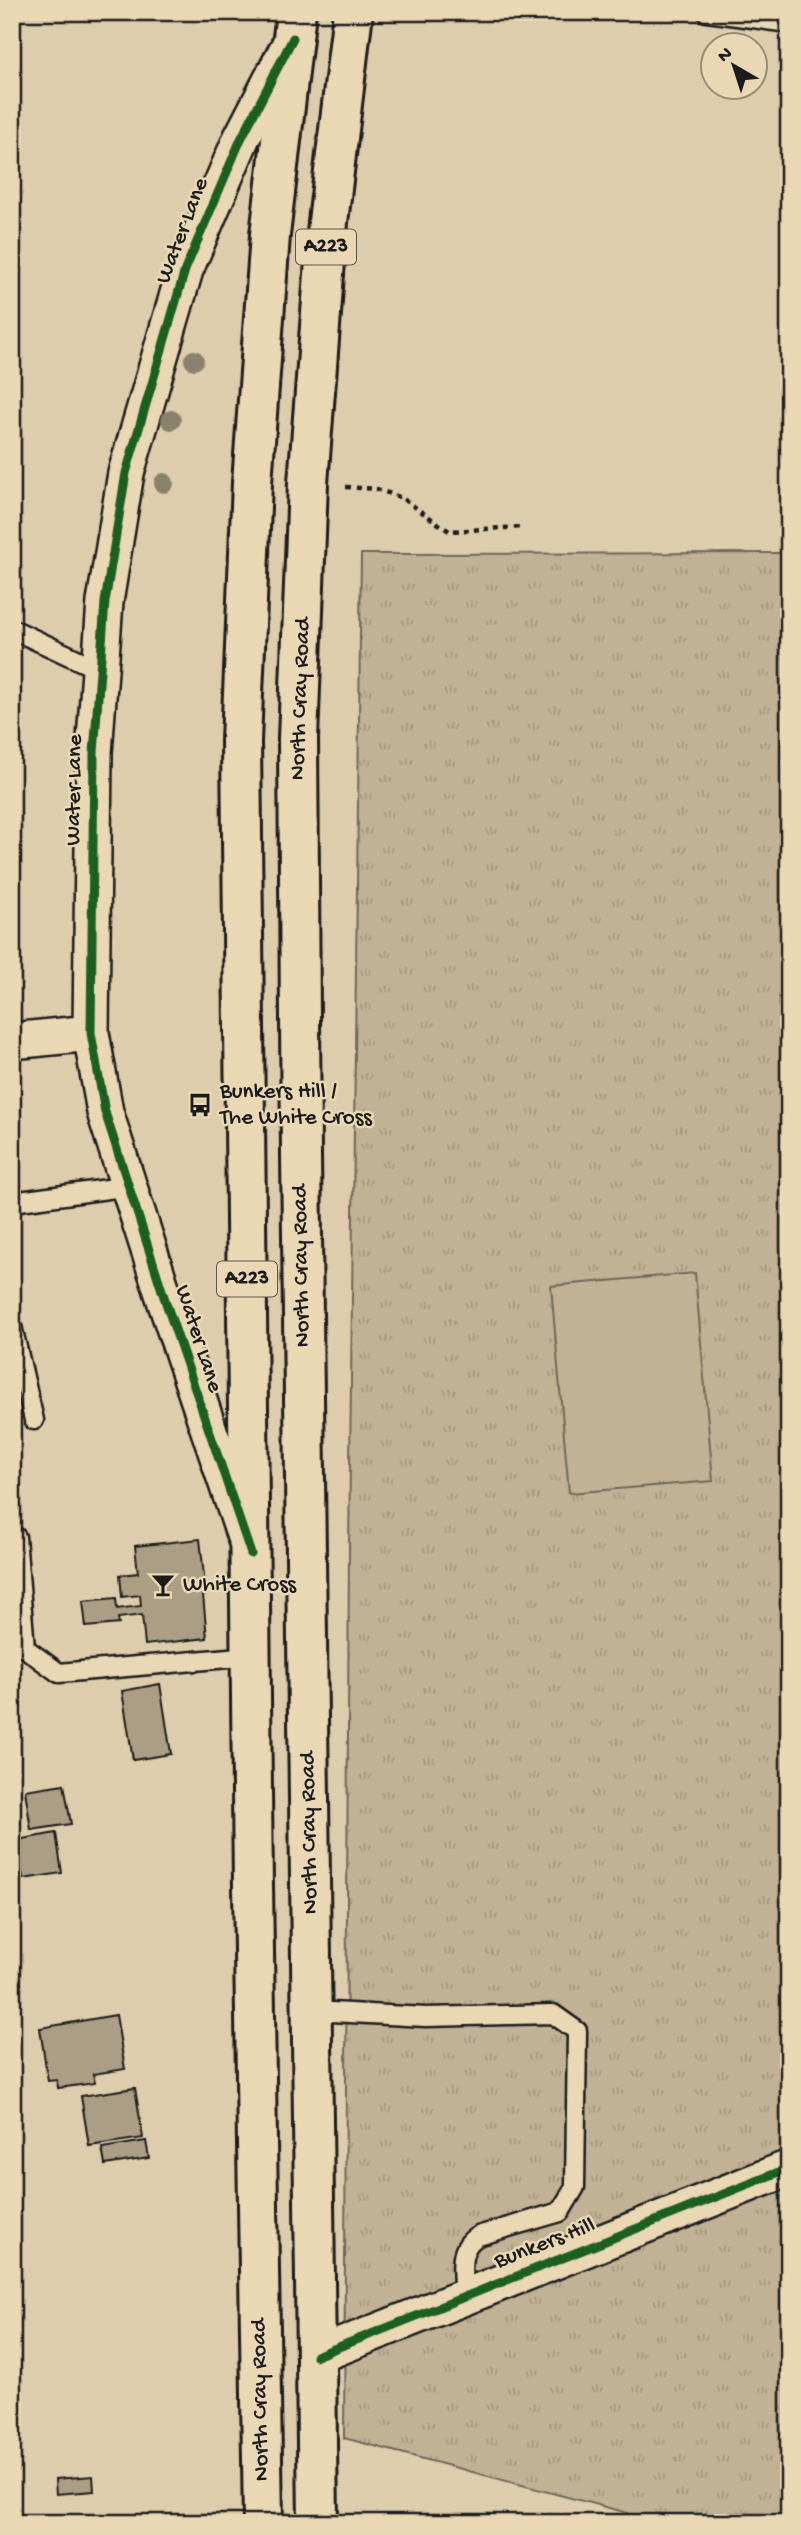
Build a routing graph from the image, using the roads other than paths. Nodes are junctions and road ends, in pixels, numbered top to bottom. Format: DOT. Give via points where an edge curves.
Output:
graph roads {
  1 [pos="354,12"];
  2 [pos="707,12"];
  3 [pos="789,23"];
  4 [pos="295,25"];
  5 [pos="12,629"];
  6 [pos="100,670"];
  7 [pos="91,1033"];
  8 [pos="12,1041"];
  9 [pos="130,1186"];
  10 [pos="12,1202"];
  11 [pos="12,1326"];
  12 [pos="34,1420"];
  13 [pos="16,1537"];
  14 [pos="251,1554"];
  15 [pos="251,1656"];
  16 [pos="312,2011"];
  17 [pos="789,2168"];
  18 [pos="464,2296"];
  19 [pos="316,2356"];
  20 [pos="263,2523"];
  21 [pos="318,2523"];
  1 -- 16 [label="main road, North Cray Road / A223" via="328,222 308,483 298,739"];
  2 -- 3 [label="lane"];
  4 -- 6 [label="street, Water Lane" via="185,270 126,473"];
  4 -- 14 [label="main road, North Cray Road / A223" via="270,235 241,741"];
  5 -- 6 [label="lane"];
  6 -- 7 [label="street, Water Lane" via="94,753"];
  7 -- 8 [label="street"];
  7 -- 9 [label="street, Water Lane" via="105,1112"];
  9 -- 10 [label="lane"];
  9 -- 14 [label="street, Water Lane"];
  11 -- 12 [label="lane"];
  13 -- 15 [label="lane" via="25,1648 59,1674"];
  14 -- 15 [label="main road, North Cray Road / A223"];
  15 -- 20 [label="main road, North Cray Road / A223"];
  16 -- 18 [label="lane" via="426,2017 553,2014 577,2031 575,2187 561,2212 469,2241 463,2251"];
  16 -- 19 [label="main road, North Cray Road / A223"];
  17 -- 18 [label="street, Bunkers Hill"];
  18 -- 19 [label="street, Bunkers Hill"];
  19 -- 21 [label="main road, North Cray Road / A223"];
}
